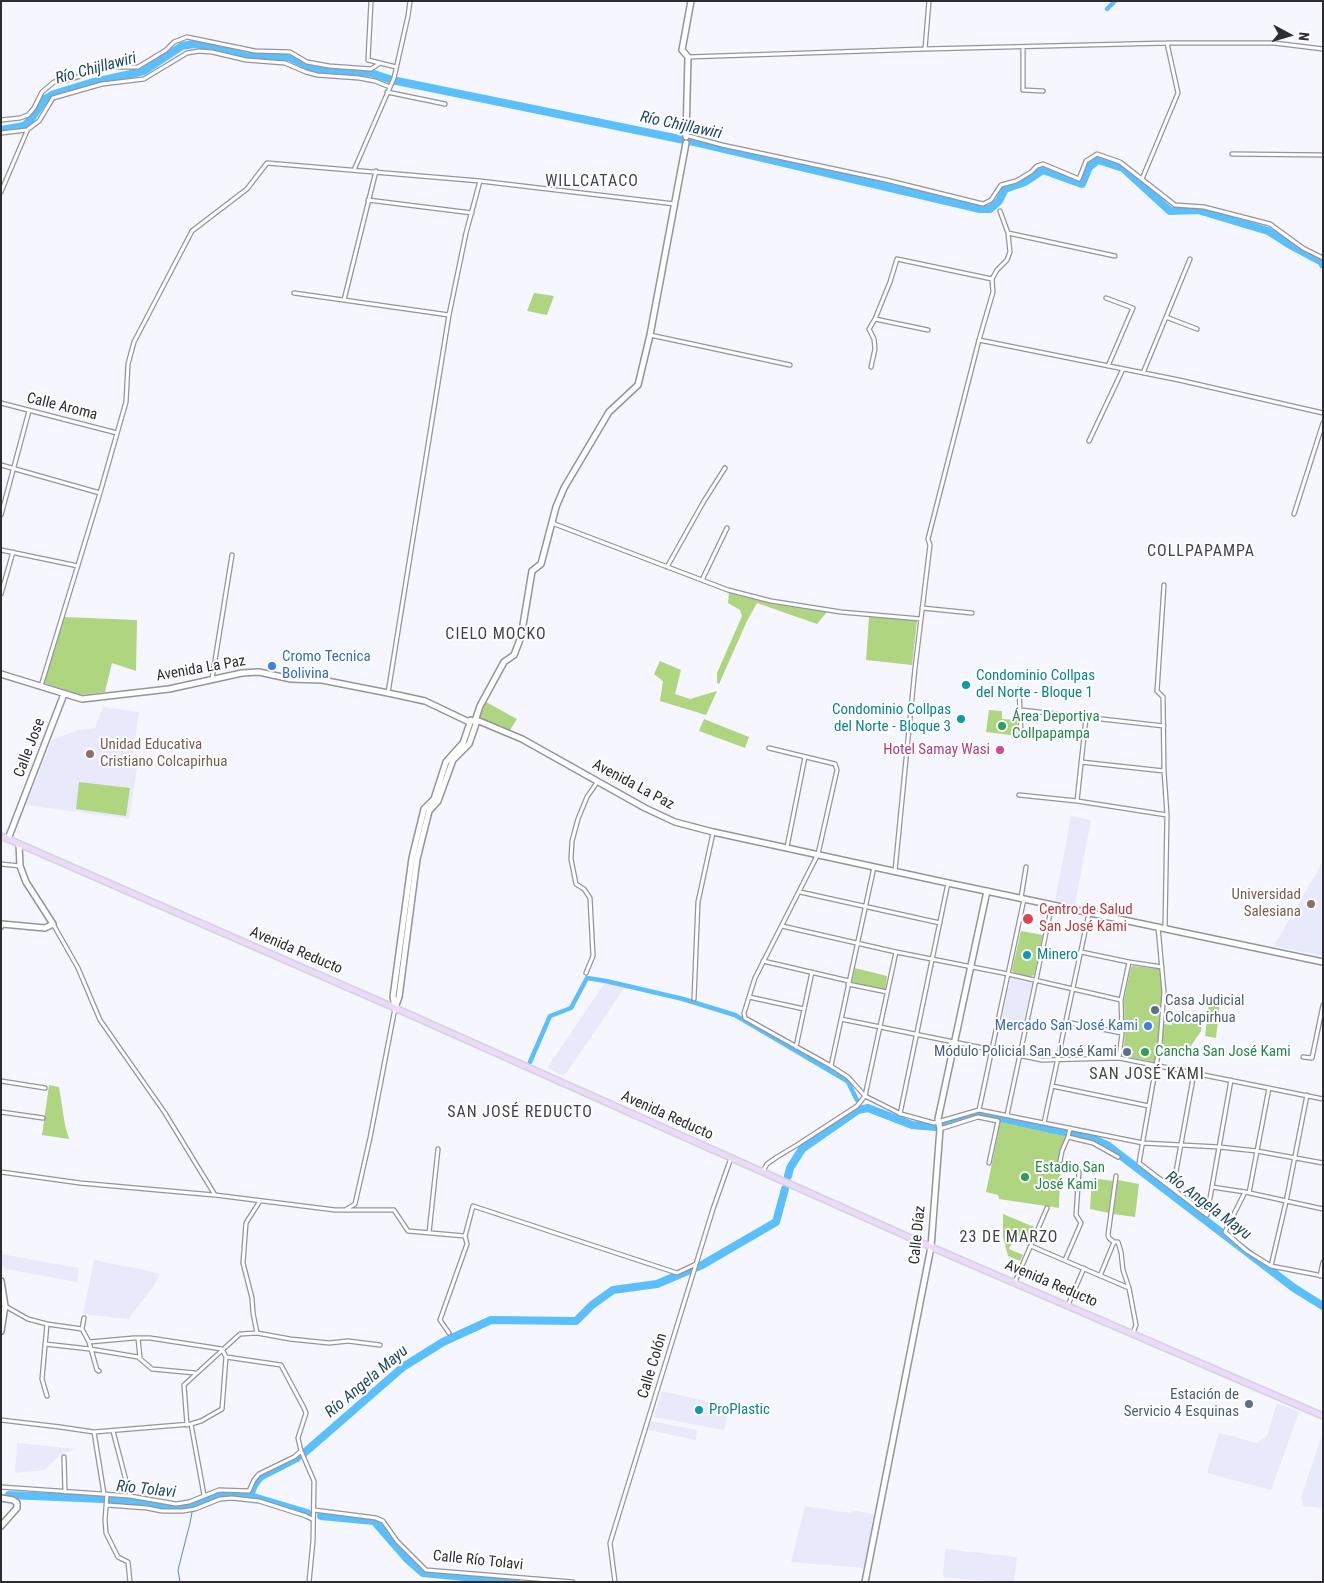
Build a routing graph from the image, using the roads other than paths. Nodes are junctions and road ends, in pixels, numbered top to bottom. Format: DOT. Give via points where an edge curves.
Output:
graph roads {
  1 [pos="372,1"];
  2 [pos="410,1"];
  3 [pos="691,1"];
  4 [pos="929,1"];
  5 [pos="1167,44"];
  6 [pos="1024,47"];
  7 [pos="925,48"];
  8 [pos="1323,49"];
  9 [pos="688,57"];
  10 [pos="379,64"];
  11 [pos="396,68"];
  12 [pos="391,86"];
  13 [pos="1043,91"];
  14 [pos="387,92"];
  15 [pos="445,104"];
  16 [pos="1,120"];
  17 [pos="27,130"];
  18 [pos="1,134"];
  19 [pos="686,138"];
  20 [pos="1232,154"];
  21 [pos="1323,155"];
  22 [pos="354,170"];
  23 [pos="376,171"];
  24 [pos="1142,179"];
  25 [pos="480,181"];
  26 [pos="1,192"];
  27 [pos="368,200"];
  28 [pos="675,204"];
  29 [pos="1000,211"];
  30 [pos="472,213"];
  31 [pos="1008,233"];
  32 [pos="1116,256"];
  33 [pos="1323,258"];
  34 [pos="1190,259"];
  35 [pos="992,279"];
  36 [pos="294,293"];
  37 [pos="1106,298"];
  38 [pos="344,300"];
  39 [pos="449,315"];
  40 [pos="1166,317"];
  41 [pos="875,319"];
  42 [pos="1197,329"];
  43 [pos="928,330"];
  44 [pos="650,335"];
  45 [pos="979,340"];
  46 [pos="790,365"];
  47 [pos="1108,366"];
  48 [pos="871,367"];
  49 [pos="1123,369"];
  50 [pos="1143,373"];
  51 [pos="1,403"];
  52 [pos="29,411"];
  53 [pos="1323,413"];
  54 [pos="1323,423"];
  55 [pos="117,432"];
  56 [pos="1089,441"];
  57 [pos="1,465"];
  58 [pos="13,468"];
  59 [pos="725,468"];
  60 [pos="100,493"];
  61 [pos="1294,514"];
  62 [pos="1,515"];
  63 [pos="552,523"];
  64 [pos="727,528"];
  65 [pos="1,550"];
  66 [pos="13,552"];
  67 [pos="232,555"];
  68 [pos="78,566"];
  69 [pos="667,567"];
  70 [pos="702,580"];
  71 [pos="1164,585"];
  72 [pos="1,594"];
  73 [pos="922,608"];
  74 [pos="972,613"];
  75 [pos="921,619"];
  76 [pos="1,674"];
  77 [pos="212,679"];
  78 [pos="41,686"];
  79 [pos="1019,689"];
  80 [pos="388,693"];
  81 [pos="64,694"];
  82 [pos="1021,710"];
  83 [pos="1086,718"];
  84 [pos="474,721"];
  85 [pos="1164,726"];
  86 [pos="1022,733"];
  87 [pos="769,748"];
  88 [pos="805,758"];
  89 [pos="1081,762"];
  90 [pos="1164,771"];
  91 [pos="598,781"];
  92 [pos="1020,795"];
  93 [pos="1076,801"];
  94 [pos="1167,815"];
  95 [pos="713,832"];
  96 [pos="1,836"];
  97 [pos="8,839"];
  98 [pos="19,844"];
  99 [pos="787,847"];
  100 [pos="818,854"];
  101 [pos="1,864"];
  102 [pos="20,866"];
  103 [pos="874,867"];
  104 [pos="1026,867"];
  105 [pos="895,871"];
  106 [pos="948,883"];
  107 [pos="987,891"];
  108 [pos="800,892"];
  109 [pos="1023,899"];
  110 [pos="1052,905"];
  111 [pos="865,906"];
  112 [pos="1089,914"];
  113 [pos="940,923"];
  114 [pos="1,924"];
  115 [pos="53,924"];
  116 [pos="782,926"];
  117 [pos="1158,927"];
  118 [pos="1165,929"];
  119 [pos="857,943"];
  120 [pos="896,952"];
  121 [pos="1081,952"];
  122 [pos="932,959"];
  123 [pos="763,961"];
  124 [pos="1129,962"];
  125 [pos="1323,962"];
  126 [pos="970,967"];
  127 [pos="1162,967"];
  128 [pos="812,972"];
  129 [pos="586,973"];
  130 [pos="1008,974"];
  131 [pos="1036,981"];
  132 [pos="848,982"];
  133 [pos="1073,989"];
  134 [pos="888,992"];
  135 [pos="749,997"];
  136 [pos="694,999"];
  137 [pos="1121,1000"];
  138 [pos="1323,1005"];
  139 [pos="395,1008"];
  140 [pos="804,1009"];
  141 [pos="841,1019"];
  142 [pos="1066,1022"];
  143 [pos="880,1026"];
  144 [pos="1122,1032"];
  145 [pos="916,1034"];
  146 [pos="954,1043"];
  147 [pos="796,1047"];
  148 [pos="992,1050"];
  149 [pos="1020,1056"];
  150 [pos="1303,1057"];
  151 [pos="1119,1058"];
  152 [pos="1057,1060"];
  153 [pos="831,1066"];
  154 [pos="1157,1066"];
  155 [pos="1194,1073"];
  156 [pos="1231,1080"];
  157 [pos="1,1082"];
  158 [pos="1052,1086"];
  159 [pos="45,1088"];
  160 [pos="1269,1088"];
  161 [pos="865,1096"];
  162 [pos="1307,1096"];
  163 [pos="1323,1099"];
  164 [pos="1149,1106"];
  165 [pos="978,1110"];
  166 [pos="1,1112"];
  167 [pos="900,1114"];
  168 [pos="1007,1115"];
  169 [pos="43,1118"];
  170 [pos="939,1122"];
  171 [pos="1044,1123"];
  172 [pos="1070,1128"];
  173 [pos="940,1129"];
  174 [pos="1068,1137"];
  175 [pos="1143,1143"];
  176 [pos="1181,1145"];
  177 [pos="1219,1147"];
  178 [pos="438,1149"];
  179 [pos="1258,1151"];
  180 [pos="1294,1156"];
  181 [pos="731,1158"];
  182 [pos="1118,1158"];
  183 [pos="1060,1161"];
  184 [pos="1323,1162"];
  185 [pos="989,1163"];
  186 [pos="763,1171"];
  187 [pos="1,1172"];
  188 [pos="1079,1172"];
  189 [pos="1116,1176"];
  190 [pos="1212,1187"];
  191 [pos="1173,1188"];
  192 [pos="1247,1193"];
  193 [pos="214,1195"];
  194 [pos="260,1201"];
  195 [pos="1286,1202"];
  196 [pos="1047,1208"];
  197 [pos="1323,1209"];
  198 [pos="344,1210"];
  199 [pos="429,1233"];
  200 [pos="465,1236"];
  201 [pos="1114,1242"];
  202 [pos="1031,1246"];
  203 [pos="931,1247"];
  204 [pos="1065,1260"];
  205 [pos="1323,1262"];
  206 [pos="697,1264"];
  207 [pos="1271,1266"];
  208 [pos="1084,1268"];
  209 [pos="1100,1276"];
  210 [pos="1321,1276"];
  211 [pos="1,1281"];
  212 [pos="1015,1282"];
  213 [pos="1129,1288"];
  214 [pos="1068,1305"];
  215 [pos="4,1306"];
  216 [pos="84,1318"];
  217 [pos="47,1324"];
  218 [pos="82,1328"];
  219 [pos="1,1332"];
  220 [pos="449,1332"];
  221 [pos="257,1333"];
  222 [pos="1133,1333"];
  223 [pos="138,1338"];
  224 [pos="89,1342"];
  225 [pos="45,1344"];
  226 [pos="380,1345"];
  227 [pos="90,1349"];
  228 [pos="222,1349"];
  229 [pos="226,1357"];
  230 [pos="140,1359"];
  231 [pos="99,1371"];
  232 [pos="196,1373"];
  233 [pos="46,1396"];
  234 [pos="1323,1416"];
  235 [pos="1,1420"];
  236 [pos="189,1424"];
  237 [pos="94,1432"];
  238 [pos="113,1432"];
  239 [pos="301,1451"];
  240 [pos="64,1457"];
  241 [pos="1,1487"];
  242 [pos="65,1492"];
  243 [pos="106,1494"];
  244 [pos="204,1495"];
  245 [pos="130,1496"];
  246 [pos="1,1498"];
  247 [pos="107,1505"];
  248 [pos="314,1510"];
  249 [pos="312,1520"];
  250 [pos="1,1526"];
  251 [pos="130,1582"];
  252 [pos="309,1582"];
  253 [pos="573,1582"];
  254 [pos="615,1582"];
  255 [pos="865,1582"];
  1 -- 10 [label="street" via="368,60"];
  2 -- 11 [label="street"];
  3 -- 9 [label="street" via="682,50"];
  4 -- 7 [label="street"];
  5 -- 6 [label="street"];
  5 -- 8 [label="street" via="1274,43"];
  5 -- 24 [label="street" via="1178,93"];
  6 -- 7 [label="street"];
  6 -- 13 [label="street" via="1023,90"];
  7 -- 9 [label="street"];
  9 -- 19 [label="street"];
  10 -- 11 [label="street"];
  10 -- 16 [label="street" via="371,69 329,66 307,62 290,52 255,51 187,37 174,42 138,68 111,67 54,82 42,92 28,115"];
  11 -- 12 [label="street"];
  12 -- 14 [label="street"];
  12 -- 17 [label="street" via="359,78 317,75 285,63 246,60 212,52 187,52 144,79 102,84 53,98 39,121"];
  14 -- 15 [label="street"];
  14 -- 22 [label="street"];
  17 -- 18 [label="street"];
  17 -- 26 [label="street"];
  19 -- 24 [label="street" via="983,204 991,200 1001,185 1043,164 1079,180 1086,161 1097,154 1120,162"];
  19 -- 28 [label="street"];
  20 -- 21 [label="street"];
  22 -- 23 [label="street"];
  22 -- 55 [label="street" via="267,163 247,189 192,231 134,342 128,364 126,402"];
  23 -- 25 [label="street"];
  23 -- 27 [label="street"];
  24 -- 33 [label="street" via="1175,205 1204,207 1270,224"];
  25 -- 28 [label="street"];
  25 -- 30 [label="street"];
  27 -- 30 [label="street"];
  27 -- 38 [label="street"];
  28 -- 44 [label="street"];
  29 -- 31 [label="street"];
  30 -- 39 [label="street"];
  31 -- 32 [label="street"];
  31 -- 35 [label="street" via="1010,252"];
  34 -- 40 [label="street"];
  35 -- 41 [label="street" via="898,259"];
  35 -- 45 [label="street" via="993,292"];
  36 -- 38 [label="street"];
  37 -- 47 [label="street" via="1133,308"];
  38 -- 39 [label="street"];
  39 -- 80 [label="street"];
  40 -- 42 [label="street"];
  40 -- 50 [label="street"];
  41 -- 43 [label="street"];
  41 -- 48 [label="street" via="869,329 875,349"];
  44 -- 46 [label="street"];
  44 -- 63 [label="street" via="638,385 609,412 564,488"];
  45 -- 47 [label="street"];
  45 -- 73 [label="street" via="928,539 930,545"];
  47 -- 49 [label="street"];
  49 -- 50 [label="street"];
  49 -- 56 [label="street"];
  50 -- 53 [label="street"];
  51 -- 52 [label="street, Calle Aroma"];
  52 -- 55 [label="street, Calle Aroma"];
  52 -- 58 [label="street"];
  54 -- 61 [label="street"];
  55 -- 60 [label="street"];
  57 -- 58 [label="street"];
  58 -- 60 [label="street"];
  58 -- 62 [label="street"];
  59 -- 69 [label="street"];
  60 -- 68 [label="street"];
  63 -- 69 [label="street"];
  63 -- 84 [label="street" via="542,564 532,572 514,655 504,662"];
  64 -- 70 [label="street"];
  65 -- 66 [label="street"];
  66 -- 68 [label="street"];
  66 -- 72 [label="street"];
  67 -- 77 [label="street"];
  68 -- 78 [label="street"];
  69 -- 70 [label="street"];
  70 -- 75 [label="street" via="771,601 841,612"];
  71 -- 85 [label="street" via="1158,691 1163,697"];
  73 -- 74 [label="street"];
  73 -- 75 [label="street"];
  75 -- 105 [label="street"];
  76 -- 78 [label="street, Avenida La Paz"];
  77 -- 80 [label="street, Avenida La Paz" via="259,672"];
  77 -- 81 [label="street, Avenida La Paz" via="82,700"];
  78 -- 81 [label="street, Avenida La Paz"];
  79 -- 82 [label="street"];
  80 -- 84 [label="street, Avenida La Paz" via="425,701 467,721"];
  81 -- 97 [label="street, Calle Jose"];
  82 -- 83 [label="street"];
  82 -- 86 [label="street"];
  83 -- 85 [label="street"];
  83 -- 89 [label="street"];
  84 -- 91 [label="street, Avenida La Paz" via="522,739"];
  84 -- 139 [label="street" via="463,743 446,762 440,789 424,809 393,997"];
  85 -- 90 [label="street"];
  87 -- 88 [label="street"];
  88 -- 99 [label="street"];
  88 -- 100 [label="street" via="835,764 837,770"];
  89 -- 90 [label="street"];
  89 -- 93 [label="street"];
  90 -- 94 [label="street"];
  91 -- 95 [label="street, Avenida La Paz" via="674,822"];
  91 -- 129 [label="street" via="587,797 572,841 571,859 576,884 590,898 593,956"];
  92 -- 93 [label="street"];
  93 -- 94 [label="street"];
  94 -- 118 [label="street"];
  95 -- 99 [label="street, Avenida La Paz"];
  95 -- 136 [label="street" via="698,902"];
  96 -- 97 [label="main road, Avenida Reducto"];
  97 -- 98 [label="main road, Avenida Reducto"];
  98 -- 102 [label="street"];
  98 -- 139 [label="main road, Avenida Reducto"];
  99 -- 100 [label="street, Avenida La Paz"];
  100 -- 103 [label="street, Avenida La Paz"];
  100 -- 108 [label="street"];
  101 -- 102 [label="street"];
  102 -- 115 [label="street" via="26,882"];
  103 -- 105 [label="street, Avenida La Paz"];
  103 -- 111 [label="street"];
  104 -- 109 [label="street"];
  105 -- 106 [label="street, Avenida La Paz"];
  106 -- 107 [label="street, Avenida La Paz"];
  106 -- 113 [label="street"];
  107 -- 109 [label="street, Avenida La Paz"];
  107 -- 126 [label="street, Calle Díaz"];
  108 -- 111 [label="street"];
  108 -- 116 [label="street"];
  109 -- 110 [label="street, Avenida La Paz"];
  109 -- 130 [label="street"];
  110 -- 112 [label="street, Avenida La Paz"];
  110 -- 131 [label="street"];
  111 -- 113 [label="street"];
  111 -- 119 [label="street"];
  112 -- 117 [label="street, Avenida La Paz"];
  112 -- 121 [label="street"];
  113 -- 122 [label="street"];
  114 -- 115 [label="street" via="45,928"];
  115 -- 193 [label="street" via="78,968 100,1020 165,1113"];
  116 -- 119 [label="street"];
  116 -- 123 [label="street"];
  117 -- 118 [label="street, Avenida La Paz"];
  117 -- 127 [label="street"];
  118 -- 125 [label="street, Avenida La Paz"];
  119 -- 120 [label="street"];
  119 -- 132 [label="street"];
  120 -- 122 [label="street"];
  120 -- 134 [label="street"];
  121 -- 124 [label="street"];
  121 -- 133 [label="street"];
  122 -- 126 [label="street"];
  122 -- 145 [label="street"];
  123 -- 128 [label="street"];
  123 -- 135 [label="street"];
  124 -- 127 [label="street"];
  124 -- 137 [label="street"];
  126 -- 130 [label="street"];
  126 -- 146 [label="street, Calle Díaz"];
  127 -- 154 [label="street" via="1164,992"];
  128 -- 132 [label="street"];
  128 -- 140 [label="street"];
  130 -- 131 [label="street"];
  130 -- 148 [label="street"];
  131 -- 133 [label="street"];
  131 -- 149 [label="street"];
  132 -- 134 [label="street"];
  132 -- 141 [label="street"];
  133 -- 137 [label="street"];
  133 -- 142 [label="street"];
  134 -- 143 [label="street"];
  135 -- 140 [label="street"];
  135 -- 147 [label="street" via="745,1018"];
  137 -- 144 [label="street"];
  138 -- 150 [label="street" via="1312,1058"];
  139 -- 181 [label="main road, Avenida Reducto"];
  139 -- 198 [label="street" via="354,1204"];
  140 -- 147 [label="street"];
  141 -- 143 [label="street"];
  141 -- 153 [label="street"];
  142 -- 144 [label="street"];
  142 -- 152 [label="street"];
  143 -- 145 [label="street"];
  143 -- 161 [label="street"];
  144 -- 151 [label="street"];
  145 -- 146 [label="street"];
  145 -- 167 [label="street"];
  146 -- 148 [label="street"];
  146 -- 170 [label="street, Calle Díaz"];
  147 -- 153 [label="street"];
  148 -- 149 [label="street"];
  148 -- 165 [label="street"];
  149 -- 152 [label="street"];
  149 -- 168 [label="street"];
  151 -- 152 [label="street"];
  151 -- 154 [label="street"];
  152 -- 158 [label="street"];
  153 -- 161 [label="street" via="848,1077"];
  154 -- 155 [label="street"];
  154 -- 164 [label="street"];
  155 -- 156 [label="street"];
  155 -- 176 [label="street"];
  156 -- 160 [label="street"];
  156 -- 177 [label="street"];
  157 -- 159 [label="street"];
  158 -- 164 [label="street"];
  158 -- 171 [label="street"];
  160 -- 162 [label="street"];
  160 -- 179 [label="street"];
  161 -- 167 [label="street"];
  161 -- 186 [label="street" via="857,1106 777,1157"];
  162 -- 163 [label="street"];
  162 -- 180 [label="street"];
  164 -- 175 [label="street"];
  165 -- 168 [label="street"];
  165 -- 170 [label="street"];
  166 -- 169 [label="street"];
  167 -- 170 [label="street"];
  168 -- 171 [label="street"];
  170 -- 173 [label="street, Calle Díaz"];
  171 -- 172 [label="street"];
  172 -- 174 [label="street"];
  172 -- 175 [label="street"];
  173 -- 185 [label="street" via="978,1117 998,1121"];
  173 -- 203 [label="street, Calle Díaz"];
  174 -- 182 [label="street" via="1093,1143"];
  174 -- 183 [label="street"];
  175 -- 176 [label="street"];
  175 -- 191 [label="street" via="1139,1163"];
  176 -- 177 [label="street"];
  176 -- 191 [label="street"];
  177 -- 179 [label="street"];
  177 -- 190 [label="street"];
  178 -- 199 [label="street"];
  179 -- 180 [label="street"];
  179 -- 192 [label="street"];
  180 -- 184 [label="street"];
  180 -- 195 [label="street"];
  181 -- 186 [label="main road, Avenida Reducto"];
  181 -- 206 [label="street, Calle Colón"];
  186 -- 203 [label="main road, Avenida Reducto"];
  187 -- 193 [label="street"];
  188 -- 204 [label="street" via="1076,1215 1081,1223"];
  189 -- 201 [label="street" via="1108,1235"];
  190 -- 191 [label="street" via="1207,1215"];
  190 -- 192 [label="street"];
  192 -- 195 [label="street"];
  192 -- 207 [label="street" via="1225,1232 1246,1251"];
  193 -- 194 [label="street"];
  194 -- 198 [label="street"];
  194 -- 221 [label="street" via="246,1223 242,1263"];
  195 -- 197 [label="street"];
  195 -- 207 [label="street"];
  196 -- 202 [label="street"];
  198 -- 199 [label="street" via="394,1210 408,1231"];
  199 -- 200 [label="street"];
  200 -- 206 [label="street" via="473,1206 677,1273"];
  200 -- 220 [label="street" via="467,1244 440,1320"];
  201 -- 209 [label="street"];
  201 -- 213 [label="street" via="1118,1242"];
  202 -- 204 [label="street"];
  202 -- 212 [label="street"];
  203 -- 212 [label="main road, Avenida Reducto"];
  203 -- 255 [label="street, Calle Díaz"];
  204 -- 208 [label="street"];
  205 -- 210 [label="street"];
  206 -- 254 [label="street, Calle Colón" via="610,1543"];
  207 -- 210 [label="street"];
  208 -- 209 [label="street"];
  208 -- 214 [label="street"];
  209 -- 213 [label="street"];
  211 -- 215 [label="street"];
  212 -- 214 [label="main road, Avenida Reducto"];
  213 -- 222 [label="street" via="1136,1326"];
  214 -- 222 [label="main road, Avenida Reducto"];
  215 -- 217 [label="street" via="28,1319"];
  215 -- 219 [label="street"];
  216 -- 218 [label="street"];
  217 -- 218 [label="street"];
  217 -- 225 [label="street"];
  218 -- 224 [label="street"];
  221 -- 226 [label="street" via="329,1343 348,1341"];
  221 -- 228 [label="street" via="240,1334"];
  222 -- 234 [label="main road, Avenida Reducto"];
  223 -- 224 [label="street"];
  223 -- 228 [label="street"];
  223 -- 230 [label="street"];
  224 -- 227 [label="street"];
  225 -- 227 [label="street"];
  225 -- 233 [label="street" via="42,1379"];
  227 -- 230 [label="street"];
  227 -- 231 [label="street"];
  228 -- 229 [label="street"];
  228 -- 232 [label="street"];
  229 -- 236 [label="street" via="222,1409"];
  229 -- 239 [label="street" via="281,1364 306,1413 298,1438"];
  230 -- 232 [label="street" via="152,1369"];
  232 -- 236 [label="street" via="184,1385"];
  235 -- 237 [label="street"];
  236 -- 238 [label="street"];
  236 -- 244 [label="street"];
  237 -- 238 [label="street"];
  237 -- 243 [label="street"];
  238 -- 245 [label="street"];
  239 -- 244 [label="street" via="259,1474 249,1491 219,1490"];
  239 -- 248 [label="street" via="314,1481"];
  240 -- 242 [label="street"];
  241 -- 242 [label="street"];
  242 -- 243 [label="street"];
  243 -- 245 [label="street"];
  243 -- 247 [label="street"];
  244 -- 245 [label="street" via="176,1504"];
  246 -- 250 [label="street" via="17,1503 17,1508"];
  247 -- 249 [label="street" via="183,1511 232,1498 258,1501"];
  247 -- 251 [label="street" via="106,1533 118,1557 128,1562"];
  248 -- 249 [label="street"];
  248 -- 253 [label="street, Calle Río Tolavi" via="383,1521 396,1541 426,1570"];
  249 -- 252 [label="street"];
}
